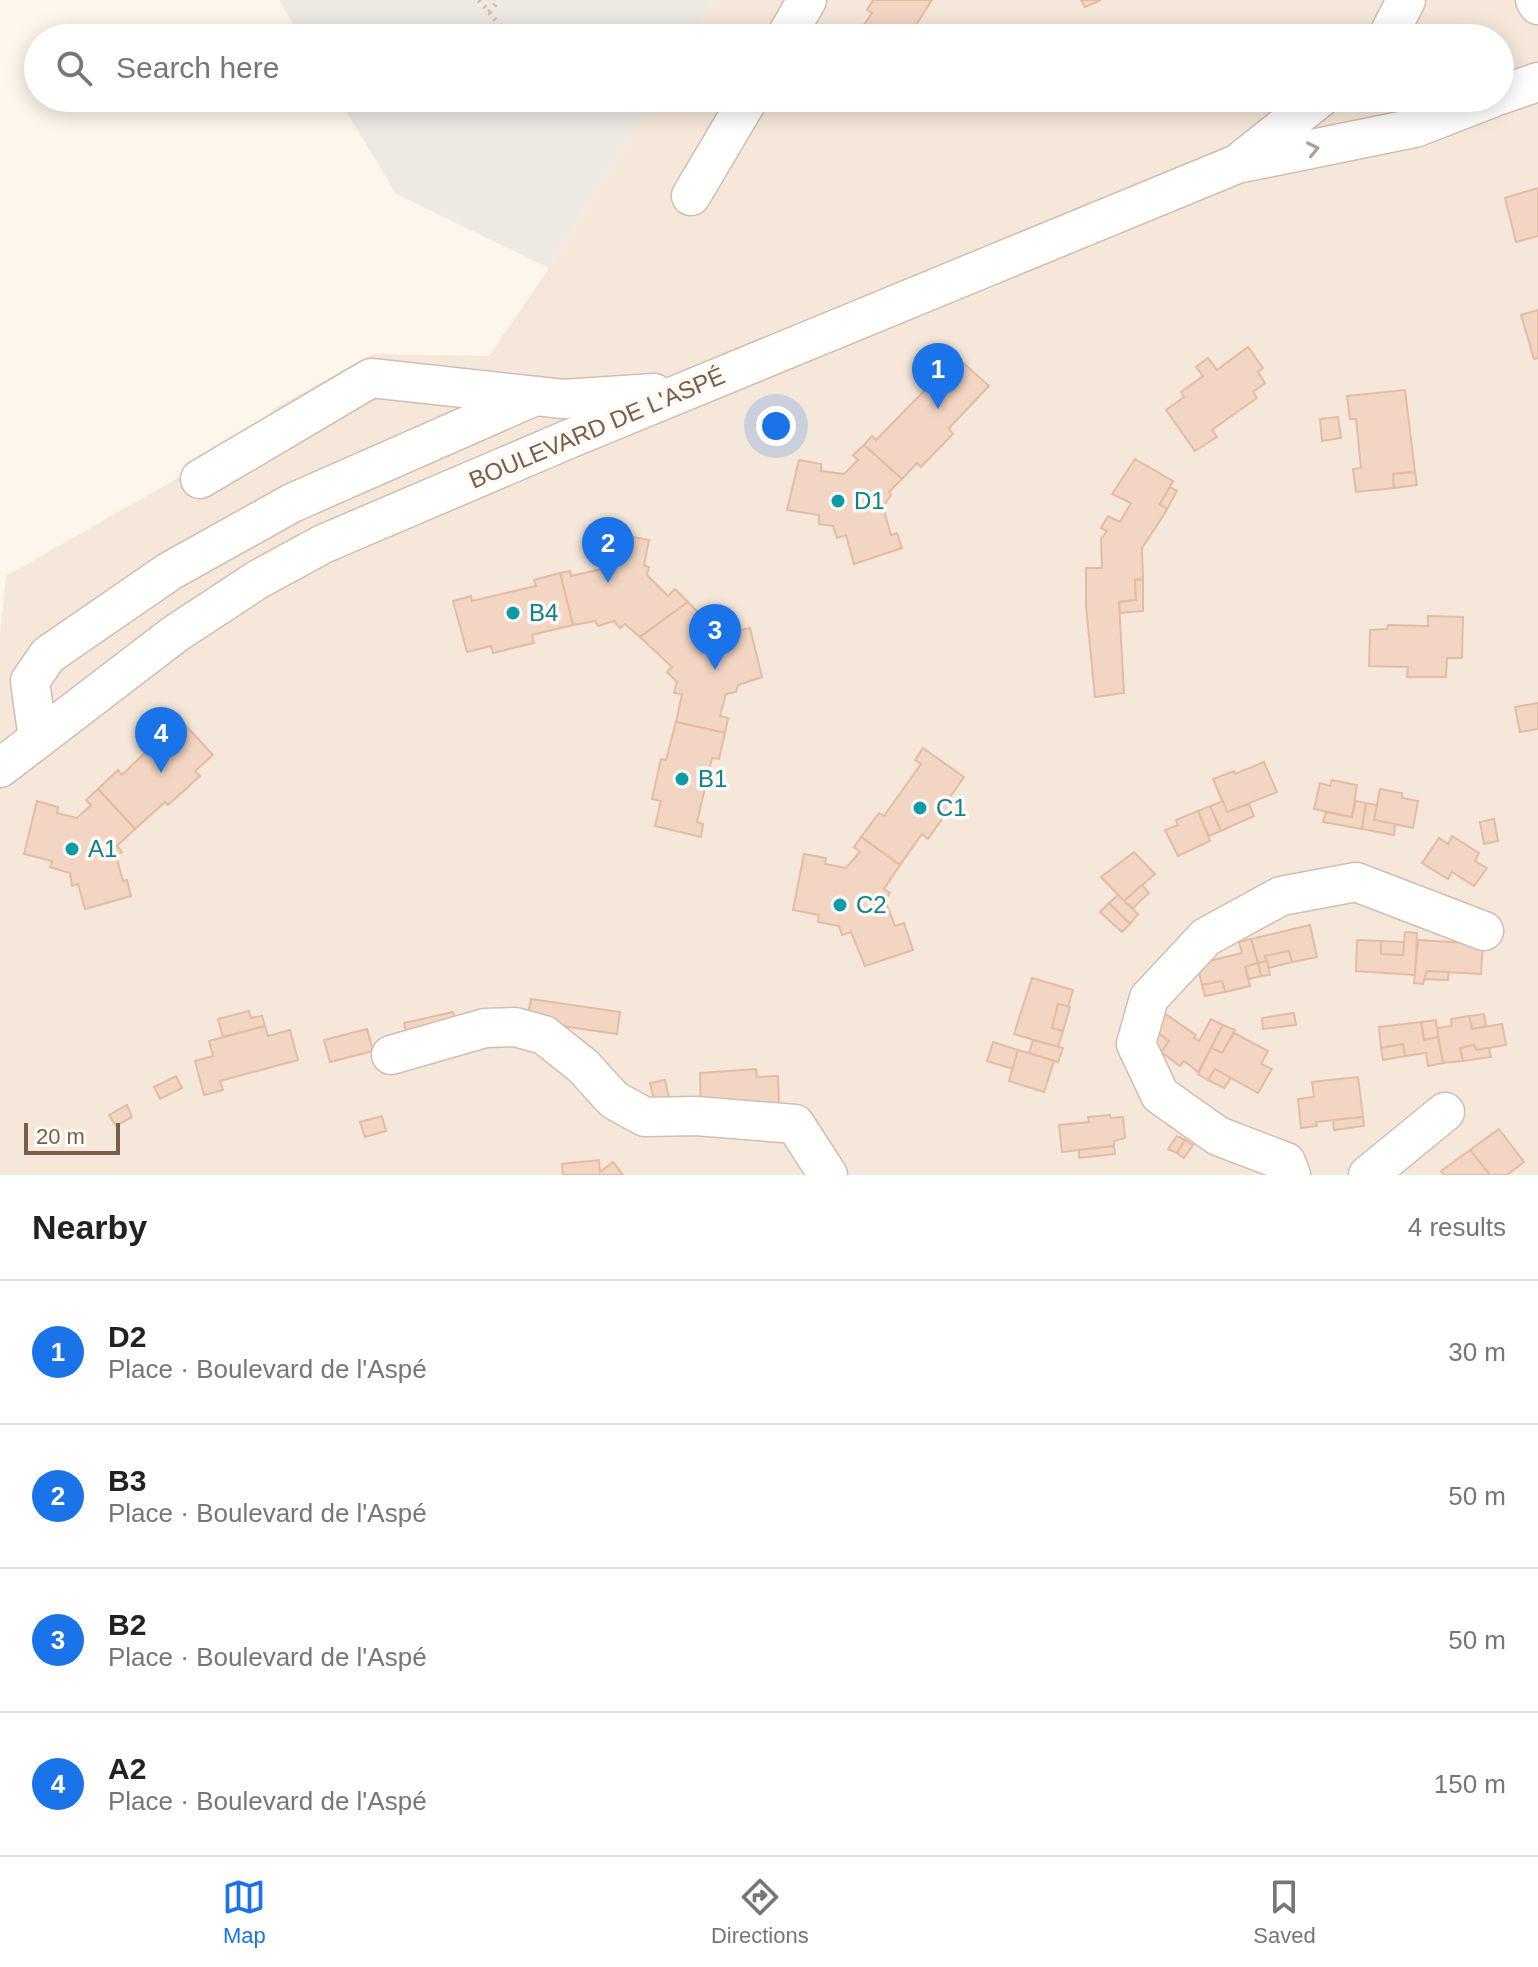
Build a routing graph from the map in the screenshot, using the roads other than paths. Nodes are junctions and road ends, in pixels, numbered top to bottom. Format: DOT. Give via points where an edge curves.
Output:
graph roads {
  1 [pos="807,0"];
  2 [pos="1406,0"];
  3 [pos="793,24"];
  4 [pos="1393,24"];
  5 [pos="741,112"];
  6 [pos="1302,112"];
  7 [pos="1421,112"];
  8 [pos="1237,164"];
  9 [pos="691,196"];
  10 [pos="685,391"];
  11 [pos="535,396"];
  12 [pos="200,479"];
  13 [pos="38,739"];
  14 [pos="0,768"];
  15 [pos="1484,931"];
  16 [pos="391,1055"];
  17 [pos="1445,1112"];
  18 [pos="828,1175"];
  19 [pos="1291,1175"];
  20 [pos="1368,1175"];
  1 -- 3 [label="street"];
  2 -- 4 [label="street"];
  5 -- 9 [label="street"];
  6 -- 8 [label="street, BOULEVARD DE L'ASPÉ"];
  8 -- 7 [label="street, BOULEVARD DE L'ASPÉ, one-way" via="1415,128"];
  8 -- 10 [label="street, BOULEVARD DE L'ASPÉ"];
  10 -- 11 [label="street"];
  10 -- 13 [label="street, BOULEVARD DE L'ASPÉ" via="309,551 175,634"];
  11 -- 12 [label="street" via="371,378"];
  11 -- 13 [label="street" via="292,503 170,571 72,638 48,655 30,681"];
  13 -- 14 [label="street, BOULEVARD DE L'ASPÉ"];
  15 -- 19 [label="street" via="1356,882 1281,896 1206,937 1149,998 1136,1044 1160,1095 1218,1136 1286,1162"];
  16 -- 18 [label="street" via="485,1028 515,1027 544,1035 614,1100 645,1117 795,1124"];
  17 -- 20 [label="street"];
}
